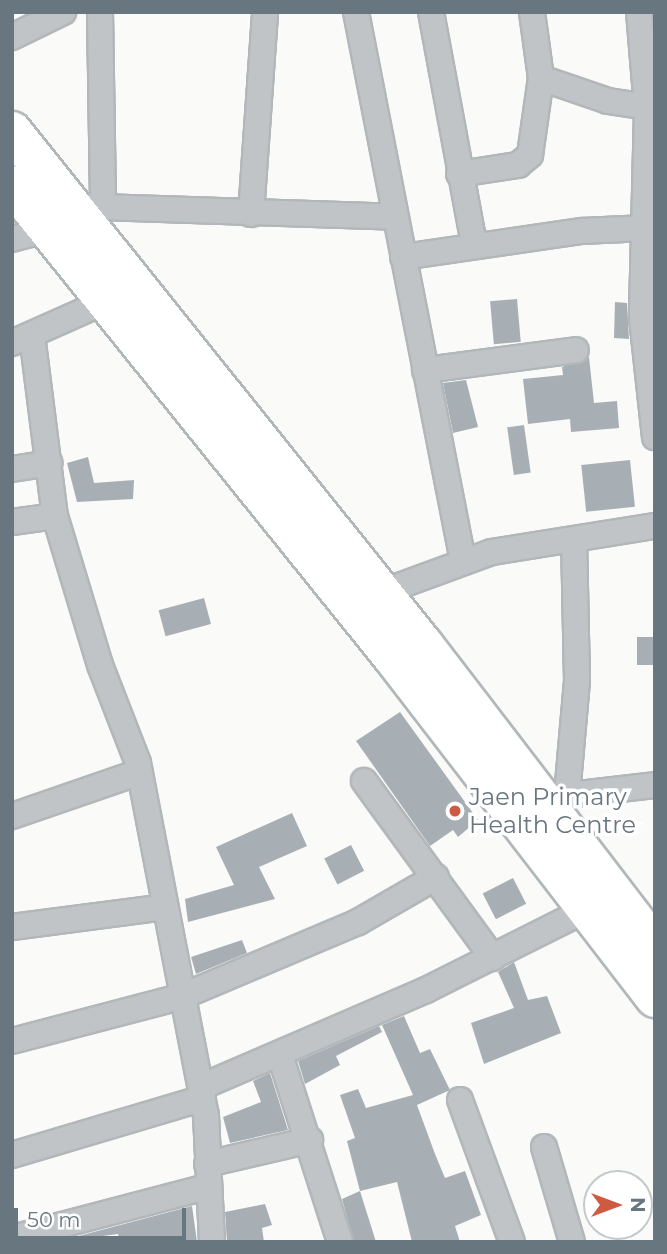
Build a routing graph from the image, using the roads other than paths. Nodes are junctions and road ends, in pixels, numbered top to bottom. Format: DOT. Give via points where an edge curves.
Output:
graph roads {
  1 [pos="63,12"];
  2 [pos="100,12"];
  3 [pos="265,12"];
  4 [pos="356,12"];
  5 [pos="432,12"];
  6 [pos="532,12"];
  7 [pos="639,12"];
  8 [pos="12,37"];
  9 [pos="541,78"];
  10 [pos="651,108"];
  11 [pos="12,131"];
  12 [pos="459,174"];
  13 [pos="12,185"];
  14 [pos="251,214"];
  15 [pos="394,217"];
  16 [pos="58,221"];
  17 [pos="646,228"];
  18 [pos="474,246"];
  19 [pos="402,257"];
  20 [pos="104,302"];
  21 [pos="22,339"];
  22 [pos="576,350"];
  23 [pos="425,370"];
  24 [pos="655,437"];
  25 [pos="50,463"];
  26 [pos="12,468"];
  27 [pos="55,516"];
  28 [pos="12,522"];
  29 [pos="655,526"];
  30 [pos="574,539"];
  31 [pos="463,561"];
  32 [pos="380,593"];
  33 [pos="140,772"];
  34 [pos="364,781"];
  35 [pos="655,785"];
  36 [pos="554,797"];
  37 [pos="12,816"];
  38 [pos="436,877"];
  39 [pos="165,907"];
  40 [pos="640,908"];
  41 [pos="588,909"];
  42 [pos="12,927"];
  43 [pos="655,946"];
  44 [pos="493,958"];
  45 [pos="183,996"];
  46 [pos="655,998"];
  47 [pos="12,1041"];
  48 [pos="280,1055"];
  49 [pos="202,1093"];
  50 [pos="460,1100"];
  51 [pos="310,1140"];
  52 [pos="544,1147"];
  53 [pos="14,1148"];
  54 [pos="207,1175"];
  55 [pos="12,1238"];
  56 [pos="212,1242"];
  57 [pos="340,1242"];
  58 [pos="512,1242"];
  59 [pos="572,1242"];
  1 -- 8 [label="street"];
  2 -- 16 [label="street"];
  3 -- 14 [label="street"];
  4 -- 15 [label="street"];
  5 -- 12 [label="street"];
  6 -- 9 [label="street"];
  7 -- 10 [label="street"];
  9 -- 10 [label="street"];
  9 -- 12 [label="street" via="530,155 518,164"];
  10 -- 17 [label="street"];
  11 -- 16 [label="main road"];
  12 -- 18 [label="street"];
  13 -- 16 [label="main road"];
  14 -- 15 [label="street"];
  14 -- 16 [label="street"];
  15 -- 19 [label="street"];
  16 -- 20 [label="main road"];
  16 -- 32 [label="main road"];
  17 -- 18 [label="street"];
  17 -- 24 [label="street" via="642,318"];
  18 -- 19 [label="street"];
  19 -- 23 [label="street"];
  20 -- 21 [label="street"];
  20 -- 41 [label="main road"];
  21 -- 25 [label="street"];
  22 -- 23 [label="street"];
  23 -- 31 [label="street"];
  25 -- 26 [label="street"];
  25 -- 27 [label="street"];
  27 -- 28 [label="street"];
  27 -- 33 [label="street"];
  29 -- 30 [label="street"];
  30 -- 31 [label="street"];
  30 -- 36 [label="street" via="578,681"];
  31 -- 32 [label="street"];
  32 -- 36 [label="main road"];
  33 -- 37 [label="street"];
  33 -- 39 [label="street"];
  34 -- 38 [label="street"];
  35 -- 36 [label="street"];
  36 -- 40 [label="main road"];
  38 -- 44 [label="street"];
  38 -- 45 [label="street" via="358,922"];
  39 -- 42 [label="street"];
  39 -- 45 [label="street"];
  40 -- 43 [label="main road"];
  41 -- 44 [label="street"];
  41 -- 46 [label="main road"];
  44 -- 48 [label="street"];
  45 -- 47 [label="street"];
  45 -- 49 [label="street"];
  48 -- 49 [label="street"];
  48 -- 51 [label="street"];
  49 -- 53 [label="street"];
  49 -- 54 [label="street"];
  50 -- 58 [label="street"];
  51 -- 54 [label="street"];
  51 -- 57 [label="street"];
  52 -- 59 [label="street"];
  54 -- 55 [label="street"];
  54 -- 56 [label="street"];
}
